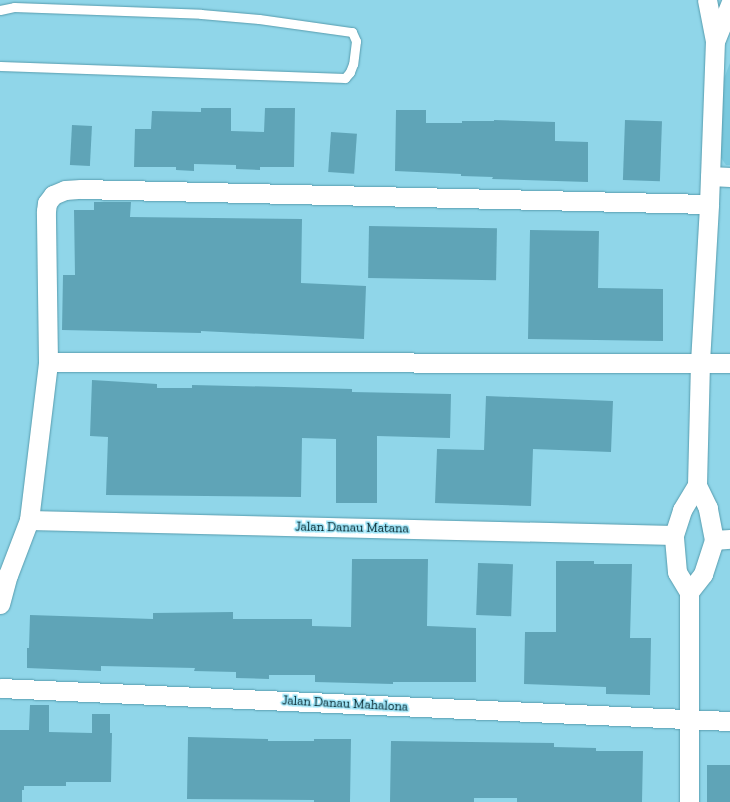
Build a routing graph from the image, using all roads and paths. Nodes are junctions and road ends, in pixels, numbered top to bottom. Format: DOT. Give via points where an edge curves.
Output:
graph roads {
  1 [pos="707,0"];
  2 [pos="730,4"];
  3 [pos="0,10"];
  4 [pos="715,41"];
  5 [pos="0,66"];
  6 [pos="710,176"];
  7 [pos="730,177"];
  8 [pos="709,204"];
  9 [pos="48,362"];
  10 [pos="700,362"];
  11 [pos="730,363"];
  12 [pos="697,485"];
  13 [pos="29,520"];
  14 [pos="674,535"];
  15 [pos="722,540"];
  16 [pos="689,592"];
  17 [pos="0,604"];
  18 [pos="0,688"];
  19 [pos="690,719"];
  20 [pos="730,721"];
  21 [pos="689,802"];
  1 -- 4 [label="street"];
  2 -- 4 [label="street"];
  3 -- 5 [label="lane" via="14,7 201,14 259,19 352,32 356,41 353,64 345,78"];
  4 -- 6 [label="street"];
  6 -- 7 [label="street"];
  6 -- 8 [label="street"];
  8 -- 9 [label="street" via="65,190 53,195 46,212"];
  8 -- 10 [label="street"];
  9 -- 10 [label="street"];
  9 -- 13 [label="street"];
  10 -- 11 [label="street"];
  10 -- 12 [label="street"];
  12 -- 14 [label="street" via="682,510"];
  12 -- 15 [label="street"];
  13 -- 14 [label="street, Jalan Danau Matana"];
  13 -- 17 [label="street"];
  14 -- 16 [label="street" via="677,572"];
  15 -- 16 [label="street" via="703,574"];
  16 -- 19 [label="street"];
  18 -- 19 [label="street, Jalan Danau Mahalona"];
  19 -- 20 [label="street, Jalan Danau Mahalona"];
  19 -- 21 [label="street"];
}
